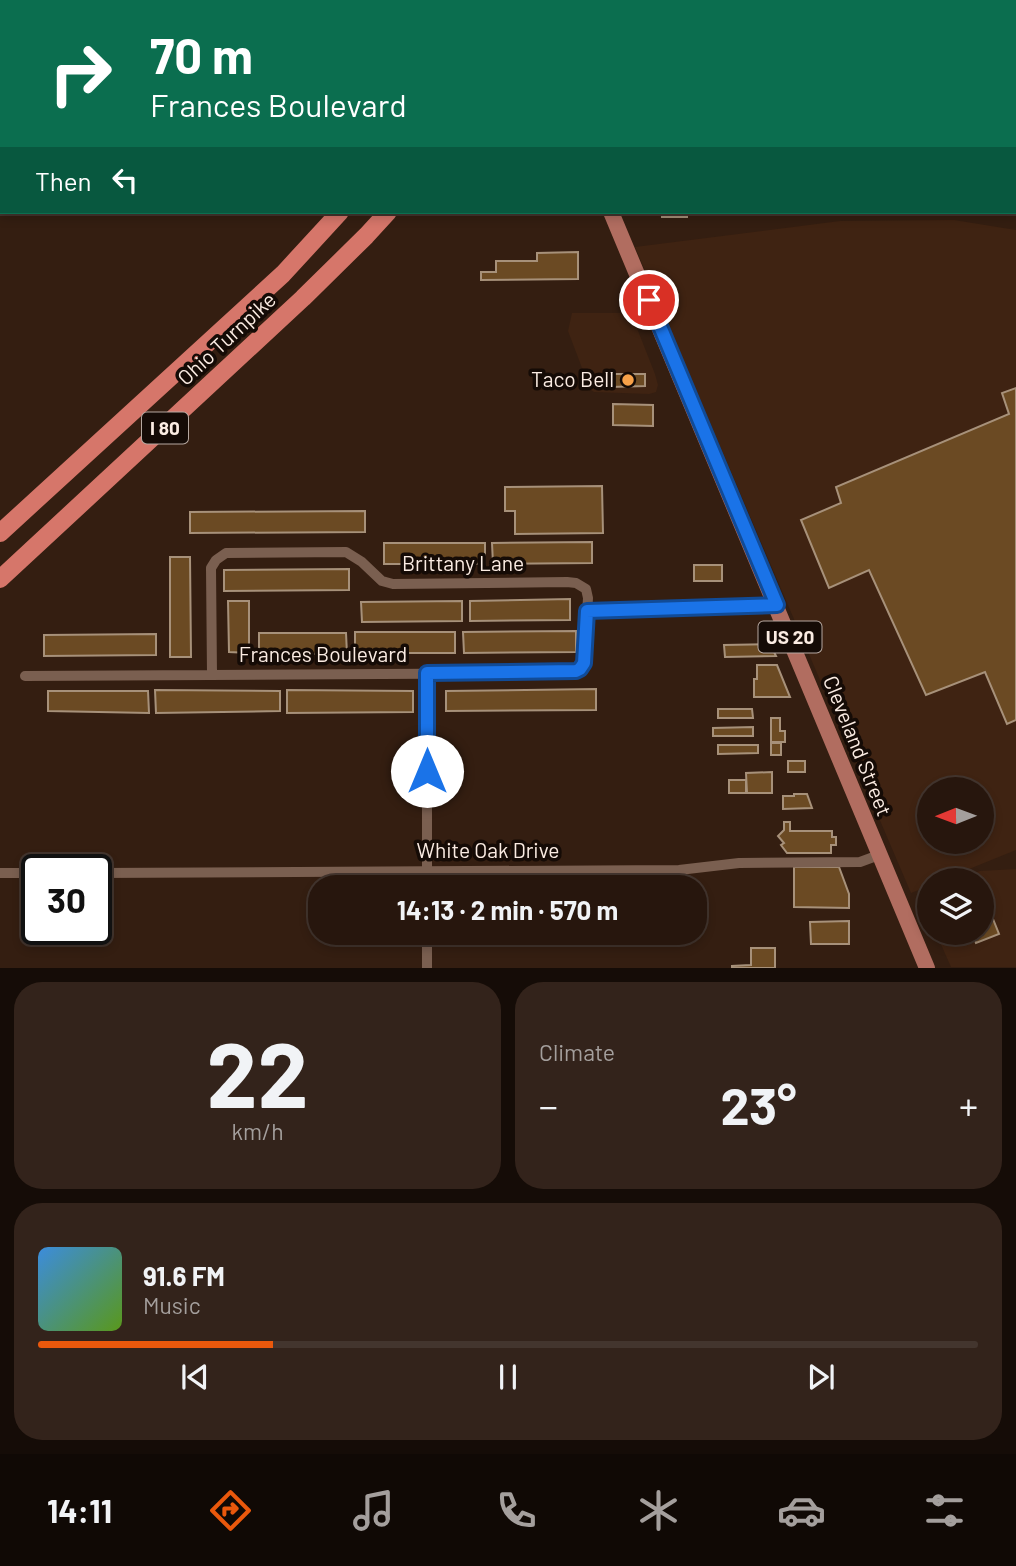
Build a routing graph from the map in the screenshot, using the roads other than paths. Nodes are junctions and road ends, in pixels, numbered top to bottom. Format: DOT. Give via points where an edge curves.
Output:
graph roads {
  1 [pos="338,214"];
  2 [pos="386,214"];
  3 [pos="612,214"];
  4 [pos="0,533"];
  5 [pos="0,579"];
  6 [pos="586,589"];
  7 [pos="777,605"];
  8 [pos="587,611"];
  9 [pos="427,673"];
  10 [pos="212,675"];
  11 [pos="25,676"];
  12 [pos="879,855"];
  13 [pos="427,871"];
  14 [pos="0,873"];
  15 [pos="21,873"];
  16 [pos="112,873"];
  17 [pos="427,875"];
  18 [pos="427,945"];
  19 [pos="427,968"];
  20 [pos="927,968"];
  1 -- 4 [label="highway, Ohio Turnpike / I 80" via="283,274"];
  2 -- 5 [label="highway, Ohio Turnpike / I 80" via="185,410"];
  3 -- 7 [label="main road, Cleveland Street / US 20"];
  6 -- 8 [label="street, Frances Boulevard"];
  6 -- 10 [label="street, Brittany Lane" via="567,582 401,585 382,581 346,552 226,553 211,568"];
  7 -- 8 [label="street"];
  7 -- 12 [label="main road, Cleveland Street / US 20"];
  8 -- 9 [label="street, Frances Boulevard" via="584,663 576,671"];
  9 -- 10 [label="street, Frances Boulevard"];
  9 -- 13 [label="street"];
  10 -- 11 [label="street, Frances Boulevard"];
  12 -- 13 [label="street, White Oak Drive" via="860,862 739,863 679,870"];
  12 -- 20 [label="main road, Cleveland Street / US 20"];
  13 -- 16 [label="street, White Oak Drive"];
  13 -- 17 [label="street"];
  14 -- 15 [label="street"];
  18 -- 19 [label="street"];
}
